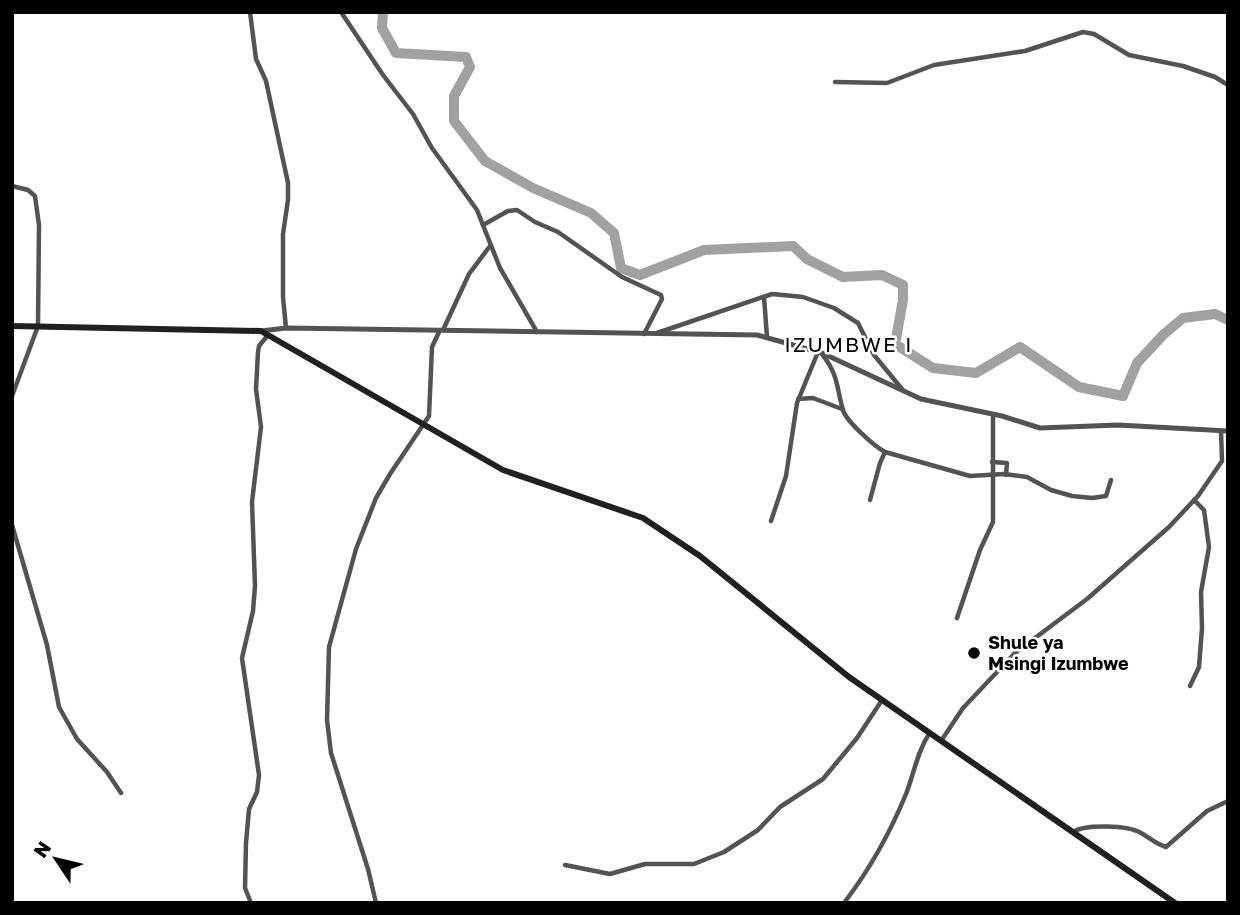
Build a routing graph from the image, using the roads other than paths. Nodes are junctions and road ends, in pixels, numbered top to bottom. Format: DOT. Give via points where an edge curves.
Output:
graph roads {
  1 [pos="250,12"];
  2 [pos="341,12"];
  3 [pos="835,82"];
  4 [pos="1228,85"];
  5 [pos="12,186"];
  6 [pos="483,225"];
  7 [pos="490,246"];
  8 [pos="764,297"];
  9 [pos="12,326"];
  10 [pos="38,326"];
  11 [pos="286,328"];
  12 [pos="441,332"];
  13 [pos="537,332"];
  14 [pos="264,333"];
  15 [pos="657,333"];
  16 [pos="644,334"];
  17 [pos="767,337"];
  18 [pos="820,353"];
  19 [pos="905,393"];
  20 [pos="12,396"];
  21 [pos="798,399"];
  22 [pos="842,409"];
  23 [pos="993,414"];
  24 [pos="425,425"];
  25 [pos="1224,431"];
  26 [pos="885,452"];
  27 [pos="992,462"];
  28 [pos="992,475"];
  29 [pos="1006,475"];
  30 [pos="1111,481"];
  31 [pos="870,500"];
  32 [pos="1194,500"];
  33 [pos="771,521"];
  34 [pos="12,526"];
  35 [pos="957,618"];
  36 [pos="1189,686"];
  37 [pos="882,701"];
  38 [pos="929,734"];
  39 [pos="941,742"];
  40 [pos="121,793"];
  41 [pos="1228,801"];
  42 [pos="1073,832"];
  43 [pos="565,865"];
  44 [pos="251,903"];
  45 [pos="376,903"];
  46 [pos="845,903"];
  47 [pos="1175,903"];
  1 -- 11 [label="street" via="256,59 266,80 288,183 283,233"];
  2 -- 6 [label="street"];
  3 -- 4 [label="street" via="887,83 934,65 1013,54 1083,32 1129,55 1183,66"];
  5 -- 10 [label="street" via="32,192 36,203"];
  6 -- 7 [label="street"];
  6 -- 16 [label="street" via="517,210 558,232 622,277 661,295"];
  7 -- 12 [label="street" via="469,274"];
  7 -- 13 [label="street"];
  8 -- 15 [label="street"];
  8 -- 17 [label="street"];
  8 -- 19 [label="street" via="778,293 803,296 846,314 858,323 873,355"];
  9 -- 10 [label="main road"];
  10 -- 14 [label="main road"];
  10 -- 20 [label="street"];
  11 -- 12 [label="street"];
  11 -- 14 [label="street"];
  12 -- 13 [label="street"];
  12 -- 24 [label="street" via="432,346"];
  13 -- 16 [label="street"];
  14 -- 24 [label="main road"];
  14 -- 44 [label="street" via="256,388 261,433 252,502 255,586 242,658 258,775 246,843 245,888"];
  15 -- 16 [label="street"];
  15 -- 17 [label="street"];
  17 -- 18 [label="street"];
  18 -- 19 [label="street"];
  18 -- 21 [label="street"];
  18 -- 22 [label="street" via="835,373"];
  19 -- 23 [label="street"];
  21 -- 22 [label="street" via="813,398"];
  21 -- 33 [label="street" via="786,476"];
  22 -- 26 [label="street"];
  23 -- 25 [label="street" via="1046,428 1097,425"];
  23 -- 27 [label="street"];
  24 -- 37 [label="main road" via="519,477 654,524"];
  24 -- 45 [label="street" via="376,498 356,549 330,647 327,720 331,753"];
  25 -- 32 [label="street" via="1222,461"];
  26 -- 28 [label="street" via="970,476"];
  26 -- 31 [label="street"];
  27 -- 28 [label="street"];
  27 -- 29 [label="street" via="1007,463"];
  28 -- 29 [label="street"];
  28 -- 35 [label="street" via="993,523"];
  29 -- 30 [label="street" via="1092,498 1106,496"];
  32 -- 36 [label="street" via="1204,508 1209,547 1200,592 1199,667"];
  32 -- 39 [label="street" via="1087,599 1015,653 963,708"];
  34 -- 40 [label="street" via="47,645 59,707 77,739"];
  37 -- 38 [label="main road"];
  37 -- 43 [label="street" via="823,779 724,852 694,864 645,864 610,874"];
  38 -- 39 [label="main road"];
  38 -- 46 [label="street" via="894,820"];
  39 -- 42 [label="main road"];
  41 -- 42 [label="street" via="1208,811 1166,846 1127,829"];
  42 -- 47 [label="main road"];
}
